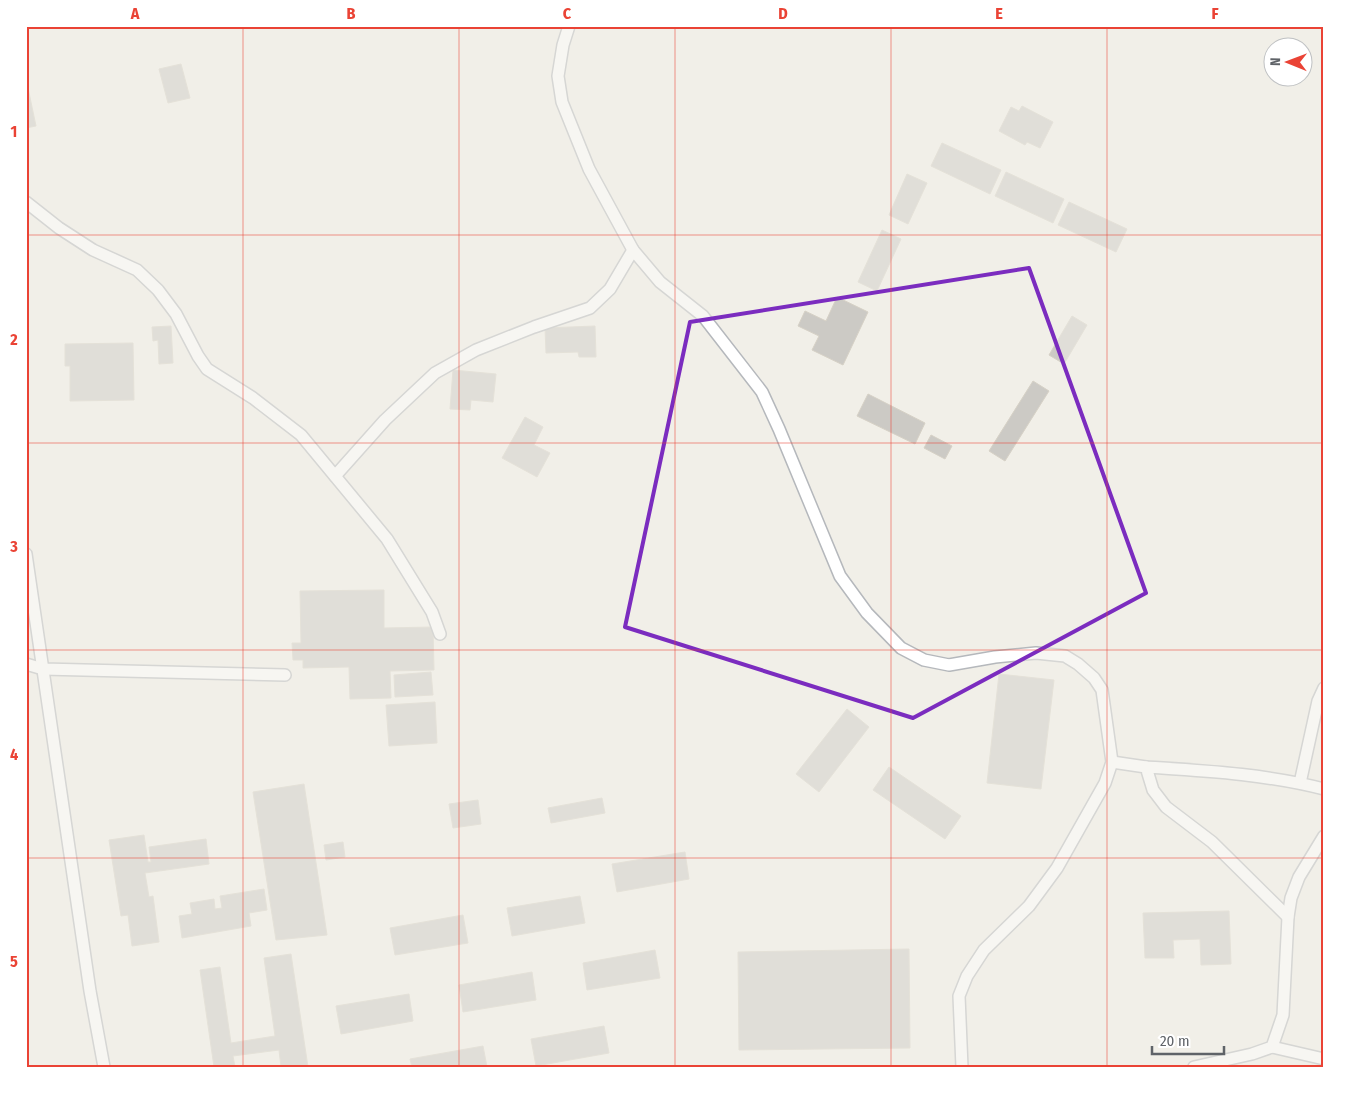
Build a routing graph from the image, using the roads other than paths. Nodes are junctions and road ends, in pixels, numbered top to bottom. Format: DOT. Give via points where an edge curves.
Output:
graph roads {
  1 [pos="569,26"];
  2 [pos="26,202"];
  3 [pos="633,250"];
  4 [pos="335,476"];
  5 [pos="26,554"];
  6 [pos="440,634"];
  7 [pos="26,664"];
  8 [pos="43,669"];
  9 [pos="285,675"];
  10 [pos="1324,688"];
  11 [pos="1112,762"];
  12 [pos="1146,767"];
  13 [pos="1300,783"];
  14 [pos="1324,790"];
  15 [pos="1324,836"];
  16 [pos="1288,917"];
  17 [pos="1272,1047"];
  18 [pos="1324,1058"];
  19 [pos="104,1067"];
  20 [pos="962,1067"];
  21 [pos="1194,1067"];
  1 -- 3 [label="lane" via="558,76 562,102 589,169"];
  2 -- 4 [label="lane" via="93,250 137,270 176,314 207,368 302,435"];
  3 -- 4 [label="lane" via="610,289 590,308 476,350 435,373 384,420"];
  3 -- 11 [label="lane" via="660,282 704,316 762,392 840,576 867,613 901,648 924,660 949,665 1036,653 1065,656 1094,678 1102,690"];
  4 -- 6 [label="lane" via="387,539 432,612"];
  5 -- 8 [label="lane"];
  7 -- 8 [label="lane"];
  8 -- 9 [label="lane"];
  8 -- 19 [label="lane"];
  10 -- 13 [label="lane"];
  11 -- 12 [label="lane"];
  11 -- 20 [label="lane" via="1105,783 1057,868 1029,906 984,950 966,976 959,996"];
  12 -- 13 [label="lane" via="1248,774"];
  12 -- 16 [label="lane" via="1153,790 1166,807 1212,842"];
  13 -- 14 [label="lane"];
  15 -- 16 [label="lane" via="1299,877"];
  16 -- 17 [label="lane" via="1283,1015"];
  17 -- 18 [label="lane"];
  17 -- 21 [label="lane"];
}
